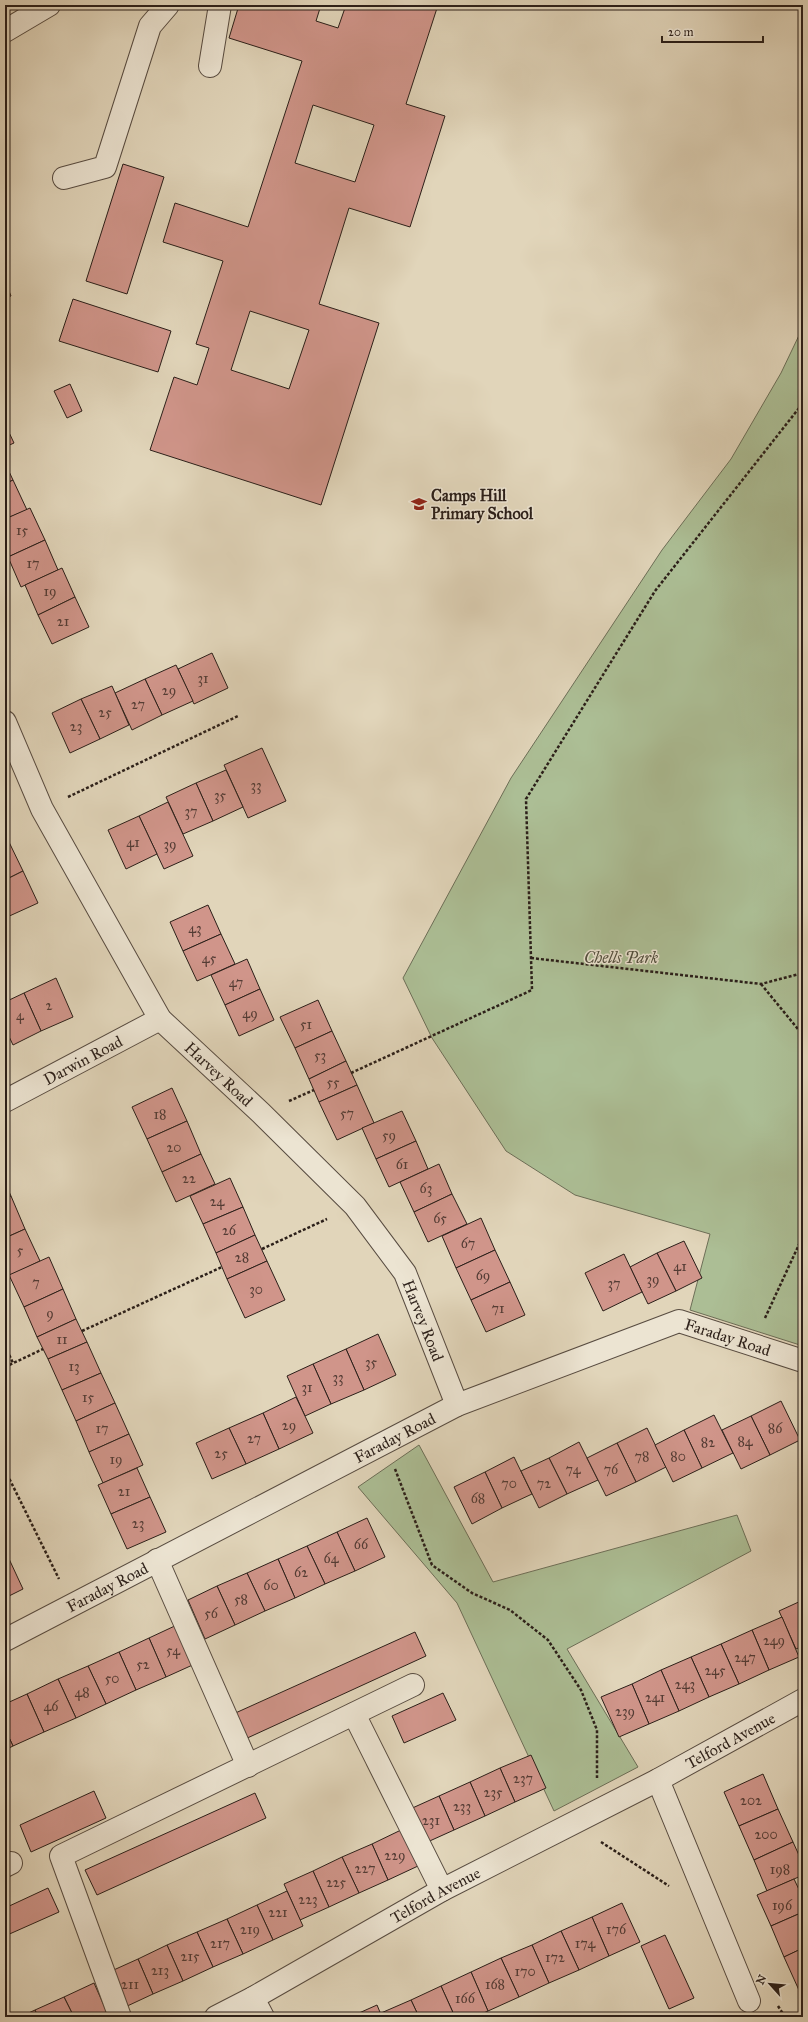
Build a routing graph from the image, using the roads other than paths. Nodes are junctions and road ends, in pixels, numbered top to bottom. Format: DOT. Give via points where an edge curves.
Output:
graph roads {
  1 [pos="50,5"];
  2 [pos="168,5"];
  3 [pos="220,5"];
  4 [pos="5,31"];
  5 [pos="210,66"];
  6 [pos="64,178"];
  7 [pos="5,722"];
  8 [pos="160,1019"];
  9 [pos="5,1101"];
  10 [pos="803,1361"];
  11 [pos="457,1405"];
  12 [pos="157,1560"];
  13 [pos="5,1640"];
  14 [pos="413,1685"];
  15 [pos="803,1700"];
  16 [pos="354,1714"];
  17 [pos="248,1766"];
  18 [pos="658,1780"];
  19 [pos="442,1890"];
  20 [pos="749,2001"];
  21 [pos="258,2008"];
  22 [pos="120,2017"];
  23 [pos="216,2017"];
  1 -- 4 [label="street"];
  2 -- 6 [label="street" via="150,26 106,167"];
  3 -- 5 [label="street"];
  7 -- 8 [label="street, Harvey Road" via="42,809"];
  8 -- 9 [label="street, Darwin Road"];
  8 -- 11 [label="street, Harvey Road" via="261,1113 355,1206 405,1273"];
  10 -- 11 [label="street, Faraday Road" via="679,1320"];
  11 -- 12 [label="street, Faraday Road"];
  12 -- 13 [label="street, Faraday Road"];
  12 -- 17 [label="street"];
  14 -- 16 [label="street"];
  15 -- 18 [label="street, Telford Avenue"];
  16 -- 17 [label="street"];
  16 -- 19 [label="street"];
  17 -- 22 [label="street" via="61,1856"];
  18 -- 19 [label="street, Telford Avenue"];
  18 -- 20 [label="street"];
  19 -- 21 [label="street, Telford Avenue"];
  21 -- 23 [label="street, Telford Avenue"];
}
